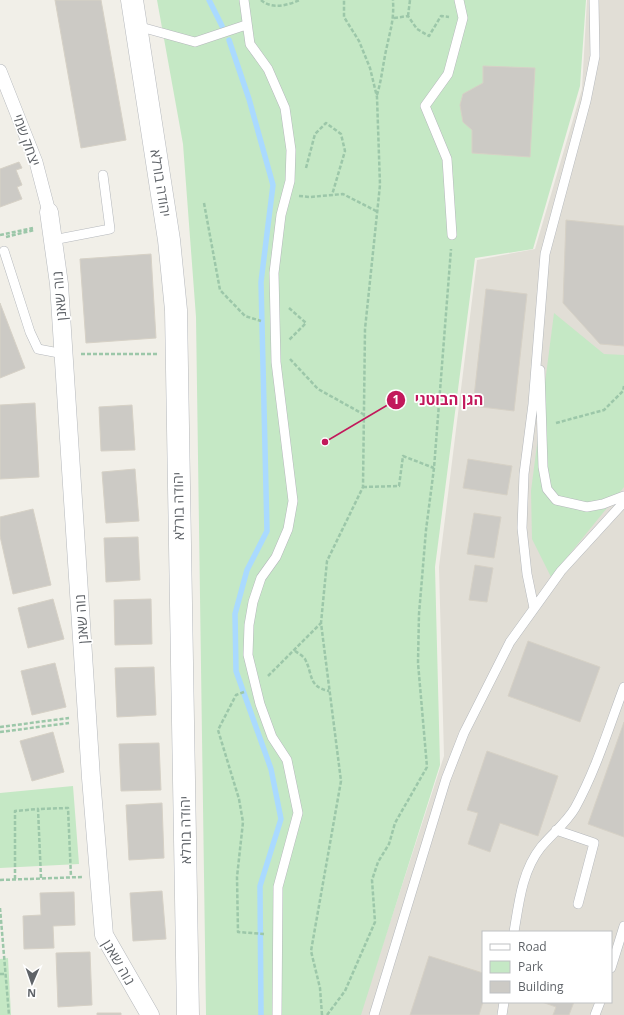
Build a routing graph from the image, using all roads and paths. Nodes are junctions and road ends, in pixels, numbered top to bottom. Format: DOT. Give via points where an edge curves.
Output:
graph roads {
  1 [pos="132,0"];
  2 [pos="244,0"];
  3 [pos="261,0"];
  4 [pos="300,0"];
  5 [pos="344,0"];
  6 [pos="393,0"];
  7 [pos="410,0"];
  8 [pos="459,0"];
  9 [pos="594,0"];
  10 [pos="408,16"];
  11 [pos="394,18"];
  12 [pos="463,18"];
  13 [pos="246,25"];
  14 [pos="137,26"];
  15 [pos="0,71"];
  16 [pos="377,97"];
  17 [pos="290,172"];
  18 [pos="103,175"];
  19 [pos="286,194"];
  20 [pos="332,195"];
  21 [pos="204,203"];
  22 [pos="378,212"];
  23 [pos="51,225"];
  24 [pos="452,235"];
  25 [pos="0,237"];
  26 [pos="4,251"];
  27 [pos="274,296"];
  28 [pos="245,316"];
  29 [pos="537,336"];
  30 [pos="278,347"];
  31 [pos="64,354"];
  32 [pos="176,354"];
  33 [pos="624,386"];
  34 [pos="363,414"];
  35 [pos="542,427"];
  36 [pos="434,468"];
  37 [pos="363,487"];
  38 [pos="624,496"];
  39 [pos="624,502"];
  40 [pos="534,608"];
  41 [pos="321,623"];
  42 [pos="295,650"];
  43 [pos="256,686"];
  44 [pos="624,687"];
  45 [pos="328,691"];
  46 [pos="236,695"];
  47 [pos="87,720"];
  48 [pos="0,727"];
  49 [pos="0,732"];
  50 [pos="38,809"];
  51 [pos="556,830"];
  52 [pos="99,876"];
  53 [pos="71,877"];
  54 [pos="41,878"];
  55 [pos="15,879"];
  56 [pos="0,880"];
  57 [pos="578,904"];
  58 [pos="0,908"];
  59 [pos="624,926"];
  60 [pos="514,931"];
  61 [pos="277,935"];
  62 [pos="612,965"];
  63 [pos="0,974"];
  64 [pos="5,974"];
  65 [pos="504,1003"];
  66 [pos="600,1003"];
  67 [pos="9,1015"];
  68 [pos="150,1015"];
  69 [pos="188,1015"];
  70 [pos="277,1015"];
  71 [pos="322,1015"];
  72 [pos="327,1015"];
  73 [pos="374,1015"];
  74 [pos="502,1015"];
  75 [pos="595,1015"];
  1 -- 14 [label="street, יהודה בורלא"];
  2 -- 13 [label="lane"];
  3 -- 4 [label="path" via="284,7"];
  5 -- 16 [label="path" via="344,18 359,40 370,68"];
  6 -- 11 [label="path"];
  7 -- 10 [label="path"];
  8 -- 12 [label="lane"];
  9 -- 29 [label="lane" via="595,56 586,101 545,254"];
  10 -- 11 [label="path"];
  10 -- 12 [label="path" via="417,29 429,36 441,16"];
  11 -- 16 [label="path"];
  12 -- 24 [label="lane" via="448,74 425,106 447,159"];
  13 -- 14 [label="lane" via="195,42"];
  13 -- 17 [label="lane" via="250,44 268,69 285,108 291,150"];
  14 -- 32 [label="street, יהודה בורלא" via="170,247 176,310"];
  15 -- 23 [label="street, יצחק שמי" via="36,162"];
  16 -- 22 [label="path" via="380,186"];
  17 -- 19 [label="lane"];
  17 -- 20 [label="path" via="304,172 315,134 326,123 341,134 345,151"];
  18 -- 23 [label="lane" via="110,229"];
  19 -- 20 [label="path" via="310,197"];
  19 -- 27 [label="lane" via="274,273"];
  20 -- 22 [label="path" via="344,194"];
  21 -- 28 [label="path" via="220,290"];
  22 -- 34 [label="path" via="365,329"];
  23 -- 25 [label="path"];
  23 -- 31 [label="street, נוה שאנן" via="59,284"];
  24 -- 36 [label="path"];
  26 -- 31 [label="lane" via="38,349"];
  27 -- 30 [label="lane"];
  27 -- 30 [label="path" via="306,323"];
  29 -- 35 [label="lane"];
  29 -- 40 [label="lane" via="524,474 522,528"];
  30 -- 34 [label="path" via="318,389"];
  30 -- 43 [label="lane" via="285,443 293,501 288,529 276,557 261,578 252,602 248,655"];
  31 -- 32 [label="path"];
  31 -- 47 [label="street, נוה שאנן"];
  32 -- 69 [label="street, יהודה בורלא"];
  33 -- 35 [label="path" via="623,391 604,410"];
  34 -- 37 [label="path"];
  35 -- 38 [label="lane" via="543,467 547,490 556,500 587,507"];
  36 -- 37 [label="path" via="403,456 399,486"];
  36 -- 72 [label="path" via="426,530 418,663 427,767 395,823 389,844 378,862 372,880 375,922 345,991"];
  37 -- 41 [label="path" via="327,561"];
  39 -- 40 [label="lane" via="561,571"];
  40 -- 73 [label="lane" via="510,642 464,733 446,779"];
  41 -- 42 [label="path"];
  41 -- 45 [label="path"];
  42 -- 43 [label="path"];
  42 -- 45 [label="path" via="304,658 314,683"];
  43 -- 61 [label="lane" via="272,737 287,760 298,813 278,887"];
  44 -- 51 [label="lane" via="590,779 574,810"];
  45 -- 71 [label="path" via="341,781 311,951 320,988"];
  46 -- 61 [label="path" via="218,730 239,799 243,822 237,878 238,932"];
  47 -- 48 [label="path" via="78,717"];
  47 -- 49 [label="path"];
  47 -- 52 [label="street, נוה שאנן"];
  50 -- 53 [label="path" via="68,808"];
  50 -- 54 [label="path"];
  50 -- 55 [label="path" via="15,811"];
  51 -- 57 [label="lane" via="594,843"];
  51 -- 60 [label="lane" via="529,864"];
  52 -- 53 [label="path"];
  52 -- 68 [label="street, נוה שאנן" via="104,935"];
  53 -- 54 [label="path"];
  54 -- 55 [label="path"];
  55 -- 56 [label="path"];
  58 -- 64 [label="path"];
  59 -- 62 [label="lane"];
  61 -- 70 [label="lane"];
  63 -- 64 [label="path"];
  64 -- 67 [label="path"];
  65 -- 74 [label="lane"];
  66 -- 75 [label="lane"];
}
